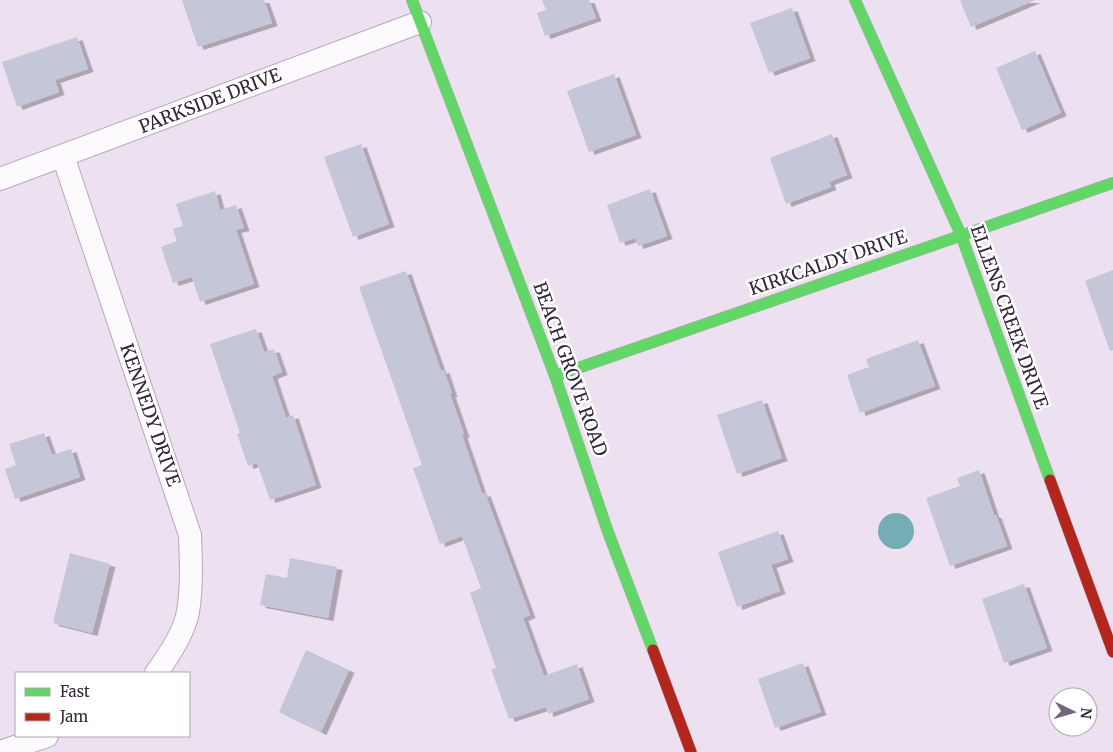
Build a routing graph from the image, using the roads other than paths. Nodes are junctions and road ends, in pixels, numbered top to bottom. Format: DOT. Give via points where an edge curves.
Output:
graph roads {
  1 [pos="412,0"];
  2 [pos="855,0"];
  3 [pos="420,22"];
  4 [pos="64,156"];
  5 [pos="0,179"];
  6 [pos="1113,183"];
  7 [pos="961,235"];
  8 [pos="555,376"];
  9 [pos="1113,652"];
  10 [pos="157,672"];
  11 [pos="44,737"];
  12 [pos="0,752"];
  13 [pos="691,752"];
  1 -- 3 [label="street, BEACH GROVE ROAD"];
  2 -- 7 [label="street, ELLENS CREEK DRIVE"];
  3 -- 4 [label="street, PARKSIDE DRIVE"];
  3 -- 8 [label="street, BEACH GROVE ROAD"];
  4 -- 5 [label="street, PARKSIDE DRIVE"];
  4 -- 10 [label="street, KENNEDY DRIVE" via="190,535 191,578 187,614 170,653"];
  6 -- 7 [label="street, KIRKCALDY DRIVE"];
  7 -- 8 [label="street, KIRKCALDY DRIVE"];
  7 -- 9 [label="street, ELLENS CREEK DRIVE"];
  8 -- 13 [label="street, BEACH GROVE ROAD" via="608,532"];
  11 -- 12 [label="street"];
}
